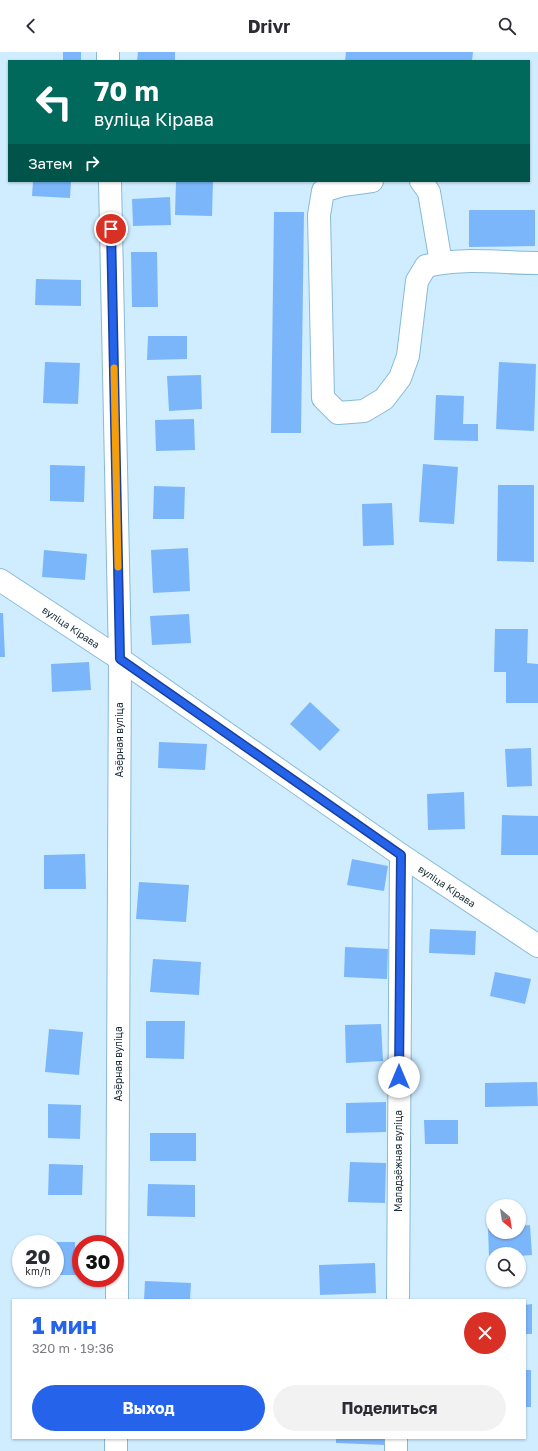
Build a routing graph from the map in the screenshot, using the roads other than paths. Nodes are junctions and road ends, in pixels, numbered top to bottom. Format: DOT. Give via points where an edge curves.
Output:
graph roads {
  1 [pos="110,182"];
  2 [pos="365,182"];
  3 [pos="422,182"];
  4 [pos="441,263"];
  5 [pos="538,264"];
  6 [pos="0,580"];
  7 [pos="120,659"];
  8 [pos="401,855"];
  9 [pos="538,946"];
  10 [pos="117,1299"];
  11 [pos="398,1299"];
  12 [pos="116,1439"];
  13 [pos="396,1439"];
  14 [pos="116,1451"];
  15 [pos="396,1451"];
  1 -- 7 [label="main road, Азёрная вуліца"];
  2 -- 4 [label="main road" via="323,191 319,215 323,398 338,413 364,411 384,399 400,378 408,356 417,281 426,266"];
  3 -- 4 [label="main road" via="429,192"];
  4 -- 5 [label="main road"];
  6 -- 7 [label="main road, вуліца Кірава"];
  7 -- 8 [label="main road, вуліца Кірава"];
  7 -- 10 [label="main road, Азёрная вуліца"];
  8 -- 9 [label="main road, вуліца Кірава"];
  8 -- 11 [label="main road, Маладзёжная вуліца"];
  12 -- 14 [label="main road"];
  13 -- 15 [label="main road"];
}
